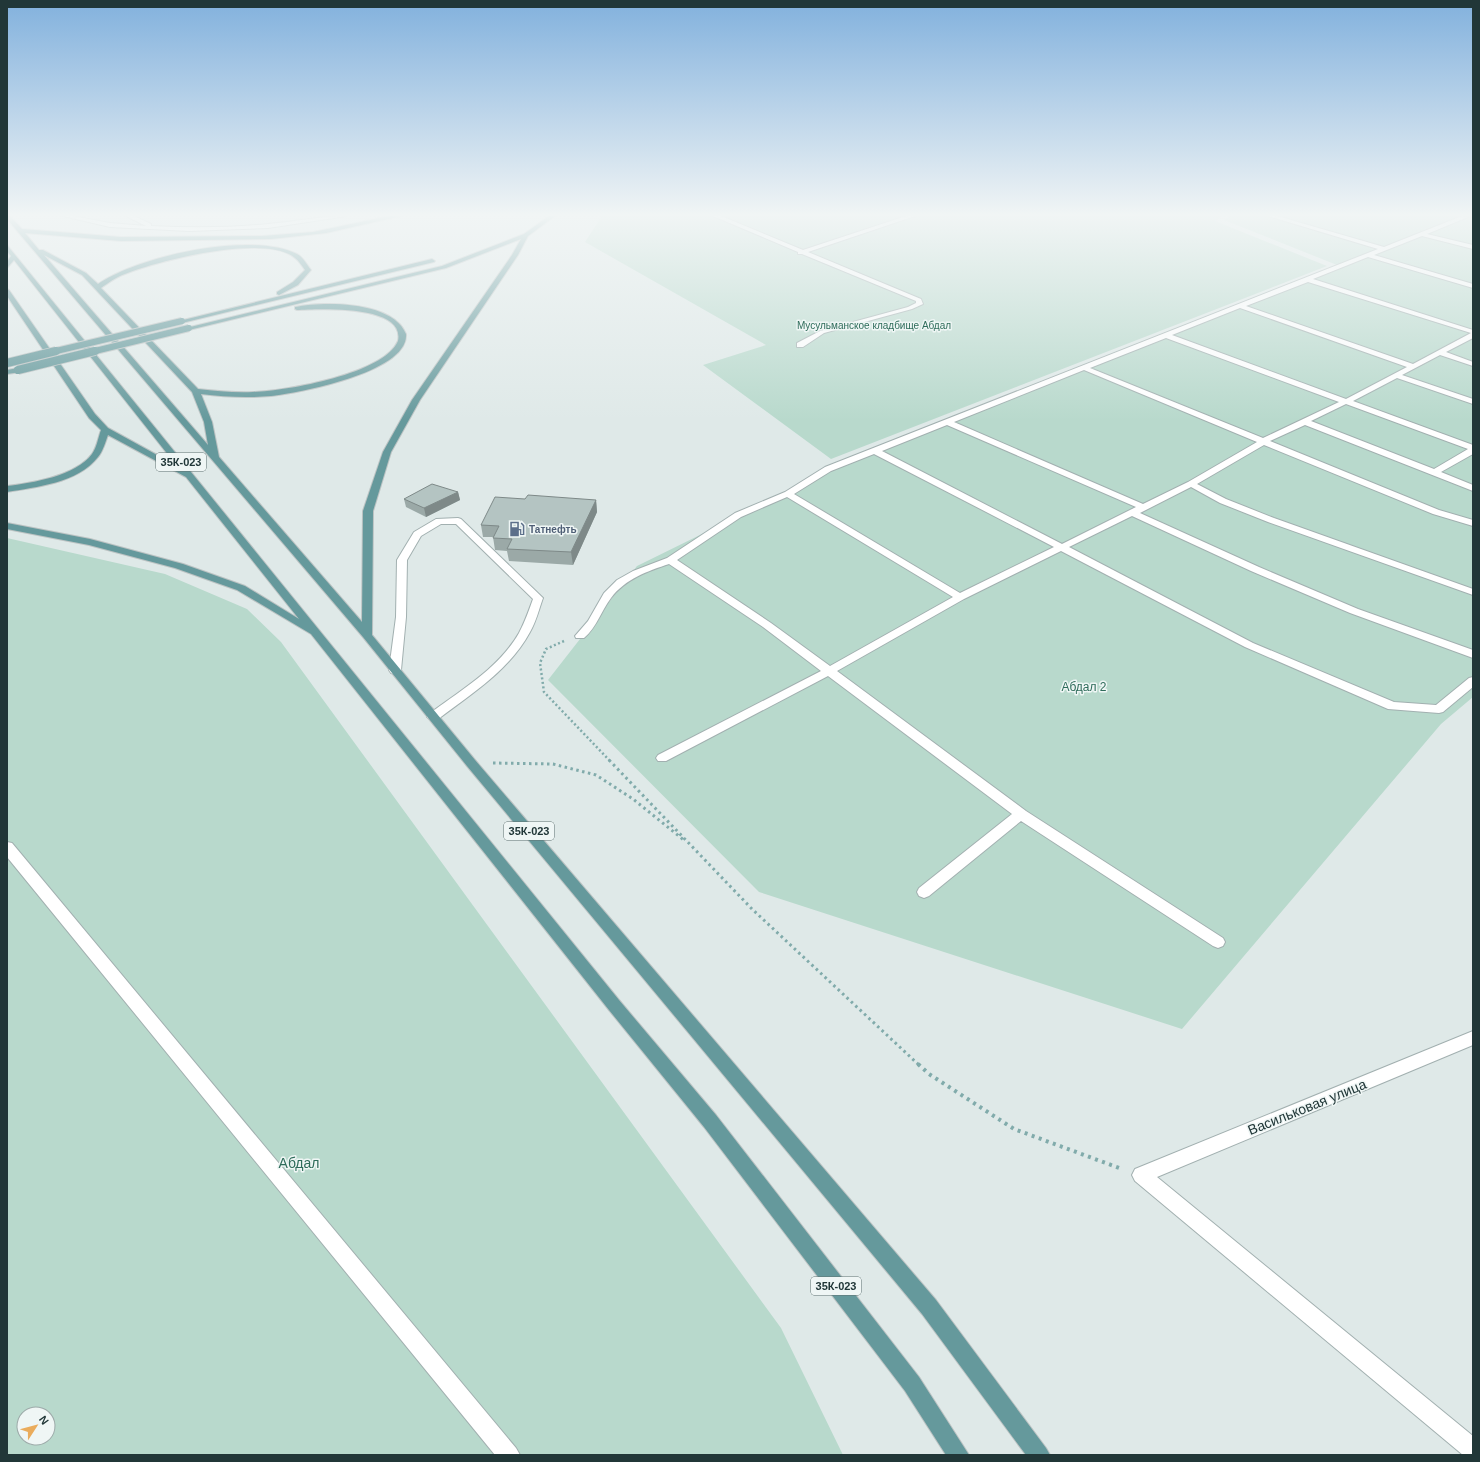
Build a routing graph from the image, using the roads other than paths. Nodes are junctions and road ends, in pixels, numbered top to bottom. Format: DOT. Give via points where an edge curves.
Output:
graph roads {
  1 [pos="37,284"];
  2 [pos="66,284"];
  3 [pos="94,284"];
  4 [pos="103,284"];
  5 [pos="294,284"];
  6 [pos="335,284"];
  7 [pos="371,284"];
  8 [pos="495,284"];
  9 [pos="880,284"];
  10 [pos="1293,284"];
  11 [pos="1322,284"];
  12 [pos="98,288"];
  13 [pos="7,291"];
  14 [pos="261,302"];
  15 [pos="1239,306"];
  16 [pos="267,309"];
  17 [pos="1473,334"];
  18 [pos="1167,336"];
  19 [pos="800,345"];
  20 [pos="1439,352"];
  21 [pos="7,363"];
  22 [pos="1473,364"];
  23 [pos="1412,366"];
  24 [pos="1084,368"];
  25 [pos="7,372"];
  26 [pos="1395,375"];
  27 [pos="196,391"];
  28 [pos="1347,401"];
  29 [pos="1473,402"];
  30 [pos="1303,421"];
  31 [pos="948,422"];
  32 [pos="105,430"];
  33 [pos="1262,442"];
  34 [pos="1473,449"];
  35 [pos="874,450"];
  36 [pos="216,458"];
  37 [pos="1434,473"];
  38 [pos="193,478"];
  39 [pos="1191,484"];
  40 [pos="1473,488"];
  41 [pos="7,489"];
  42 [pos="788,494"];
  43 [pos="1143,507"];
  44 [pos="1133,513"];
  45 [pos="1473,523"];
  46 [pos="7,526"];
  47 [pos="1060,548"];
  48 [pos="670,560"];
  49 [pos="1473,592"];
  50 [pos="960,597"];
  51 [pos="319,635"];
  52 [pos="367,635"];
  53 [pos="580,636"];
  54 [pos="1473,654"];
  55 [pos="395,670"];
  56 [pos="829,671"];
  57 [pos="1473,680"];
  58 [pos="433,717"];
  59 [pos="662,758"];
  60 [pos="1021,814"];
  61 [pos="7,847"];
  62 [pos="924,892"];
  63 [pos="1218,942"];
  64 [pos="1473,1038"];
  65 [pos="1473,1450"];
  66 [pos="510,1455"];
  67 [pos="958,1455"];
  68 [pos="1039,1455"];
  1 -- 38 [label="main road, 35К-023"];
  2 -- 36 [label="main road, 35К-023"];
  3 -- 12 [label="main road"];
  4 -- 12 [label="main road"];
  5 -- 14 [label="main road"];
  6 -- 14 [label="main road"];
  7 -- 16 [label="main road"];
  8 -- 52 [label="main road" via="416,400 386,452 368,511"];
  9 -- 19 [label="street" via="919,300 920,304 822,332"];
  10 -- 15 [label="street"];
  11 -- 17 [label="street"];
  12 -- 27 [label="main road"];
  13 -- 32 [label="main road" via="92,416"];
  14 -- 21 [label="main road, bridge"];
  15 -- 18 [label="street"];
  15 -- 23 [label="street"];
  16 -- 25 [label="main road, bridge"];
  16 -- 27 [label="main road" via="332,307 374,312 389,318 399,326 403,334 401,344 392,355 374,366 340,379 303,388 252,395"];
  17 -- 20 [label="street"];
  18 -- 24 [label="street"];
  18 -- 28 [label="street"];
  20 -- 22 [label="street"];
  20 -- 23 [label="street"];
  23 -- 26 [label="street"];
  24 -- 31 [label="street"];
  24 -- 33 [label="street"];
  26 -- 28 [label="street"];
  26 -- 29 [label="street"];
  27 -- 36 [label="main road" via="208,422"];
  28 -- 30 [label="street"];
  28 -- 34 [label="street"];
  30 -- 33 [label="street"];
  30 -- 37 [label="street"];
  31 -- 35 [label="street"];
  31 -- 43 [label="street"];
  32 -- 38 [label="main road"];
  32 -- 41 [label="main road" via="94,457 76,470 54,479"];
  33 -- 39 [label="street"];
  33 -- 45 [label="street" via="1436,512"];
  34 -- 37 [label="street"];
  35 -- 42 [label="street" via="828,469"];
  35 -- 47 [label="street"];
  36 -- 52 [label="main road, 35К-023"];
  37 -- 40 [label="street"];
  38 -- 51 [label="main road, 35К-023"];
  39 -- 43 [label="street"];
  39 -- 49 [label="street" via="1223,501 1270,520"];
  42 -- 48 [label="street" via="738,515"];
  42 -- 50 [label="street"];
  43 -- 44 [label="street"];
  44 -- 47 [label="street"];
  44 -- 54 [label="street" via="1255,570 1354,611"];
  46 -- 51 [label="main road" via="90,542 179,566 241,588"];
  47 -- 50 [label="street"];
  47 -- 57 [label="street" via="1249,645 1392,706 1439,709"];
  48 -- 53 [label="street" via="625,578 608,594 590,628"];
  48 -- 56 [label="street"];
  50 -- 56 [label="street"];
  51 -- 67 [label="main road, 35К-023" via="710,1121 912,1384"];
  52 -- 55 [label="main road, 35К-023"];
  55 -- 58 [label="main road, 35К-023"];
  55 -- 58 [label="street" via="401,617 402,560 417,534 439,521 458,521 538,598 524,633 510,654"];
  56 -- 59 [label="street"];
  56 -- 60 [label="street"];
  58 -- 68 [label="main road, 35К-023" via="929,1307"];
  60 -- 62 [label="street"];
  60 -- 63 [label="street"];
  61 -- 66 [label="street"];
  64 -- 65 [label="street, Васильковая улица" via="1141,1175"];
}
